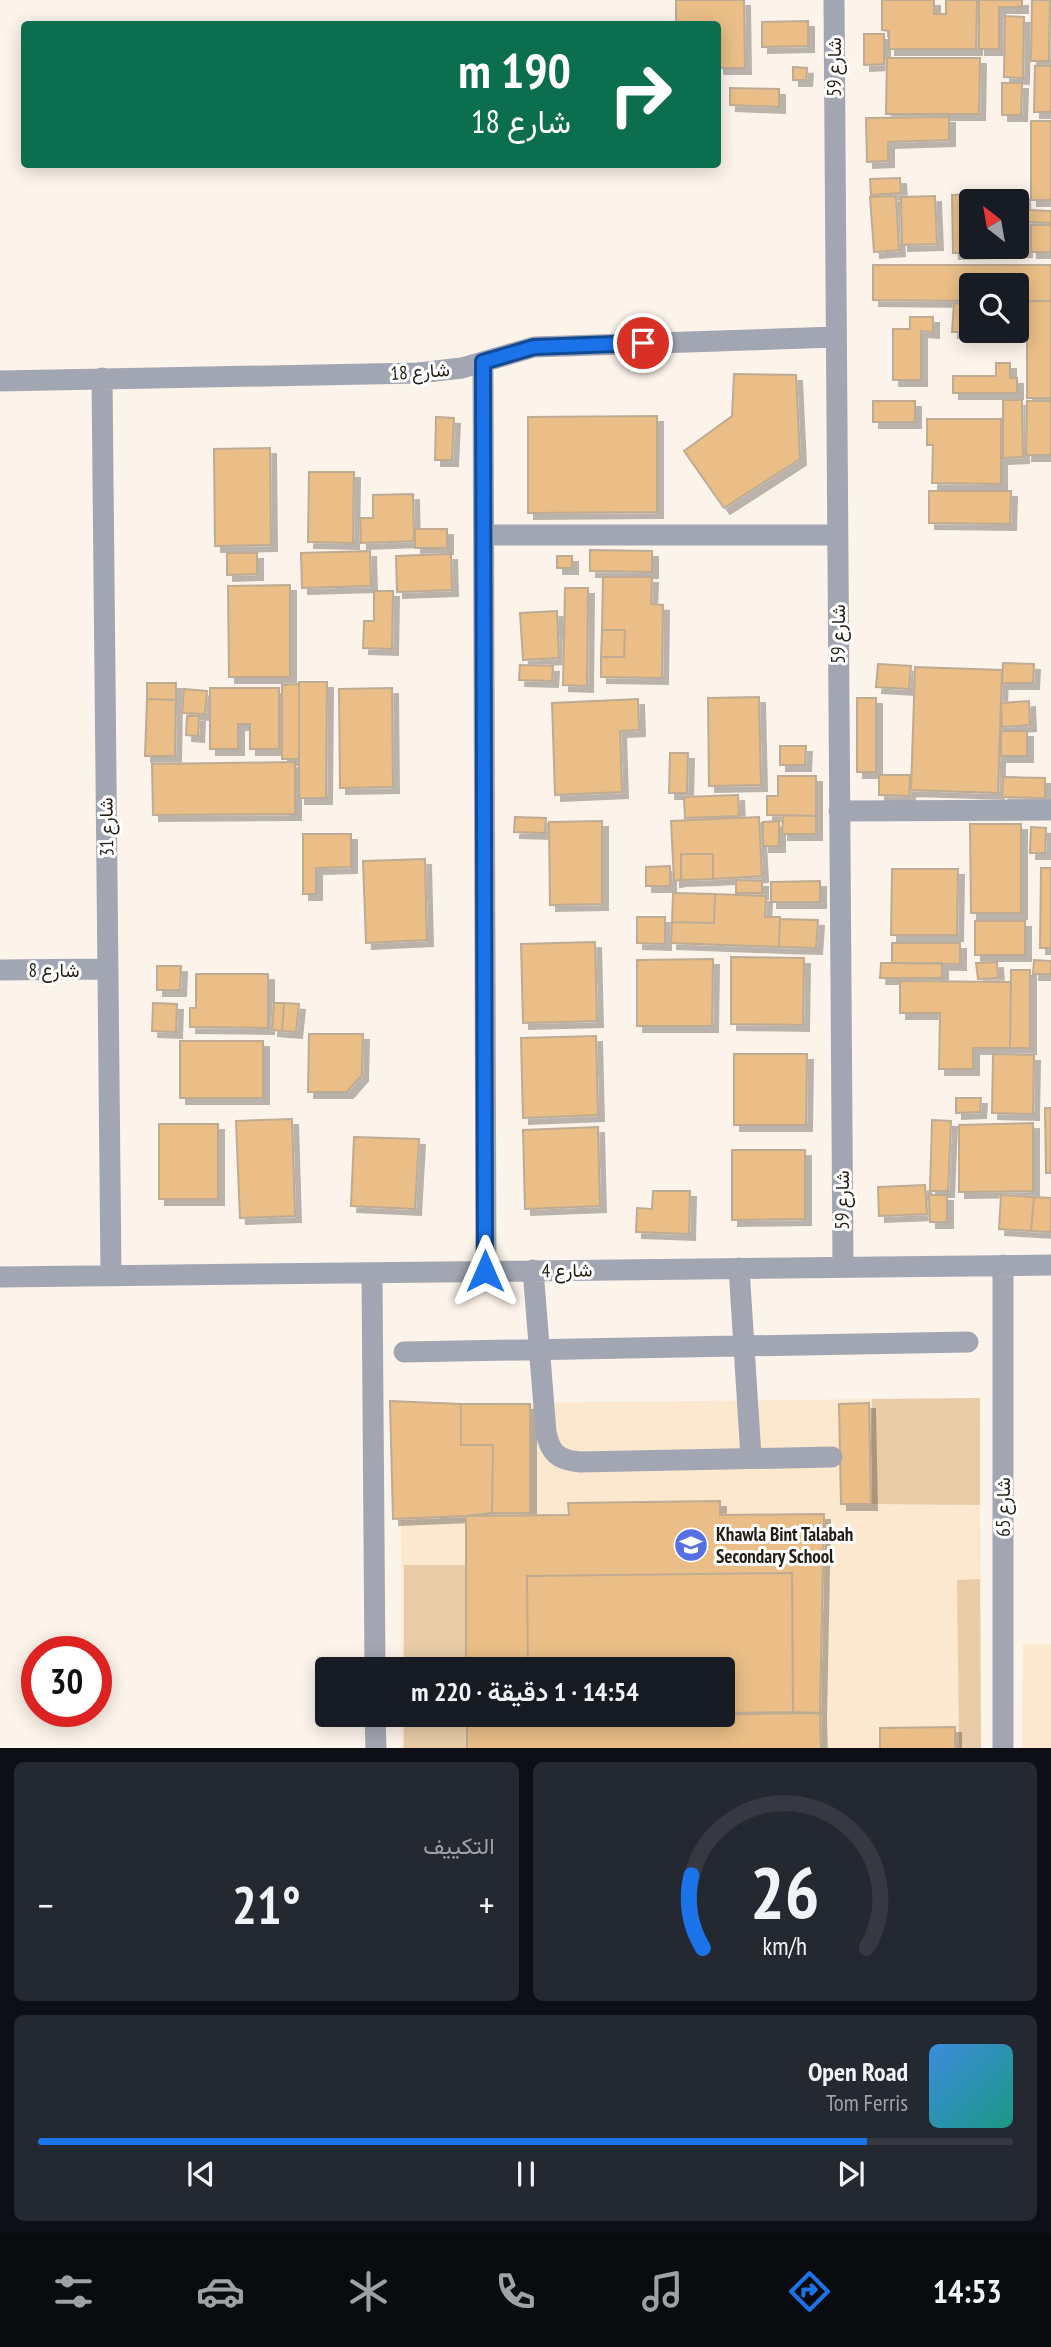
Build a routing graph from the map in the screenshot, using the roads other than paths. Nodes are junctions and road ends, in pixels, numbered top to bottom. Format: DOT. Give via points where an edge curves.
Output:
graph roads {
  1 [pos="834,0"];
  2 [pos="836,337"];
  3 [pos="483,362"];
  4 [pos="102,378"];
  5 [pos="0,381"];
  6 [pos="484,535"];
  7 [pos="837,535"];
  8 [pos="1051,810"];
  9 [pos="839,811"];
  10 [pos="107,969"];
  11 [pos="0,970"];
  12 [pos="1003,1265"];
  13 [pos="1051,1265"];
  14 [pos="843,1267"];
  15 [pos="739,1268"];
  16 [pos="533,1270"];
  17 [pos="485,1271"];
  18 [pos="372,1274"];
  19 [pos="111,1276"];
  20 [pos="0,1277"];
  21 [pos="968,1342"];
  22 [pos="744,1346"];
  23 [pos="539,1350"];
  24 [pos="404,1352"];
  25 [pos="751,1457"];
  26 [pos="832,1457"];
  27 [pos="375,1657"];
  28 [pos="375,1727"];
  29 [pos="376,1748"];
  30 [pos="1003,1748"];
  1 -- 2 [label="street, شارع 59"];
  2 -- 3 [label="street, شارع 18" via="560,345 534,347"];
  2 -- 7 [label="street, شارع 59"];
  3 -- 4 [label="street, شارع 18" via="418,373"];
  3 -- 6 [label="street"];
  4 -- 5 [label="street, شارع 18"];
  4 -- 10 [label="street, شارع 31"];
  6 -- 7 [label="street"];
  6 -- 17 [label="street"];
  7 -- 9 [label="street, شارع 59"];
  8 -- 9 [label="street"];
  9 -- 14 [label="street, شارع 59"];
  10 -- 11 [label="street, شارع 8"];
  10 -- 19 [label="street, شارع 31"];
  12 -- 13 [label="street, شارع 4"];
  12 -- 14 [label="street, شارع 4"];
  12 -- 30 [label="street, شارع 65"];
  14 -- 15 [label="street, شارع 4"];
  15 -- 16 [label="street, شارع 4"];
  15 -- 22 [label="street"];
  16 -- 17 [label="street, شارع 4"];
  16 -- 23 [label="street"];
  17 -- 18 [label="street, شارع 4"];
  18 -- 19 [label="street, شارع 4"];
  18 -- 27 [label="street"];
  19 -- 20 [label="street, شارع 4"];
  21 -- 22 [label="street"];
  22 -- 23 [label="street"];
  22 -- 25 [label="street"];
  23 -- 24 [label="street"];
  23 -- 25 [label="street" via="549,1444 567,1461"];
  25 -- 26 [label="street"];
  28 -- 29 [label="street"];
}
